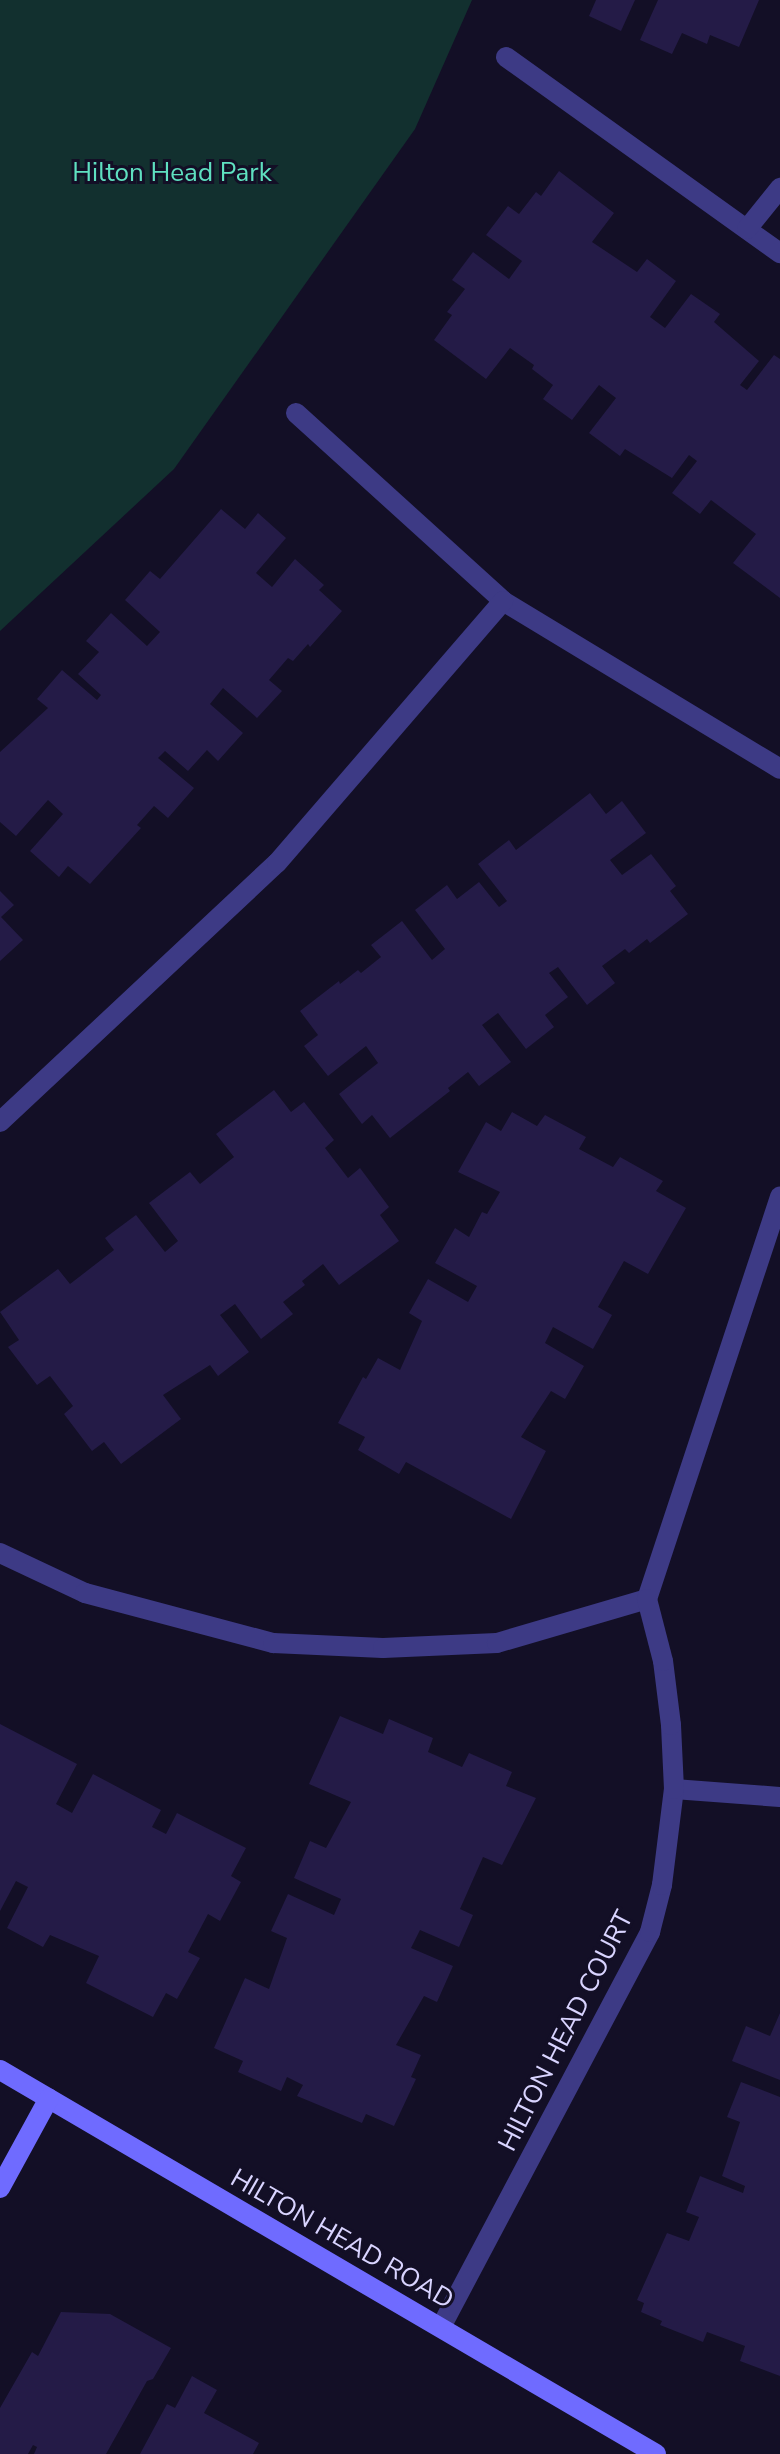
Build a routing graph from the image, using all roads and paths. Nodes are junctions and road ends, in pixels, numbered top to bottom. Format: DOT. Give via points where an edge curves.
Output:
graph roads {
  1 [pos="506,57"];
  2 [pos="780,188"];
  3 [pos="747,229"];
  4 [pos="780,253"];
  5 [pos="296,413"];
  6 [pos="503,601"];
  7 [pos="780,769"];
  8 [pos="0,1122"];
  9 [pos="780,1196"];
  10 [pos="0,1553"];
  11 [pos="647,1599"];
  12 [pos="674,1789"];
  13 [pos="780,1797"];
  14 [pos="0,2070"];
  15 [pos="49,2098"];
  16 [pos="0,2188"];
  17 [pos="441,2327"];
  18 [pos="656,2454"];
  1 -- 3 [label="street"];
  2 -- 3 [label="street"];
  3 -- 4 [label="street"];
  5 -- 6 [label="street"];
  6 -- 7 [label="street"];
  6 -- 8 [label="street" via="277,863"];
  9 -- 11 [label="street"];
  10 -- 11 [label="street" via="85,1593 273,1643 383,1648 497,1643"];
  11 -- 12 [label="street, HILTON HEAD COURT" via="663,1661"];
  12 -- 13 [label="street"];
  12 -- 17 [label="street, HILTON HEAD COURT" via="670,1838 650,1932"];
  14 -- 15 [label="street, HILTON HEAD ROAD"];
  15 -- 16 [label="street"];
  15 -- 17 [label="street, HILTON HEAD ROAD"];
  17 -- 18 [label="street, HILTON HEAD ROAD"];
}
